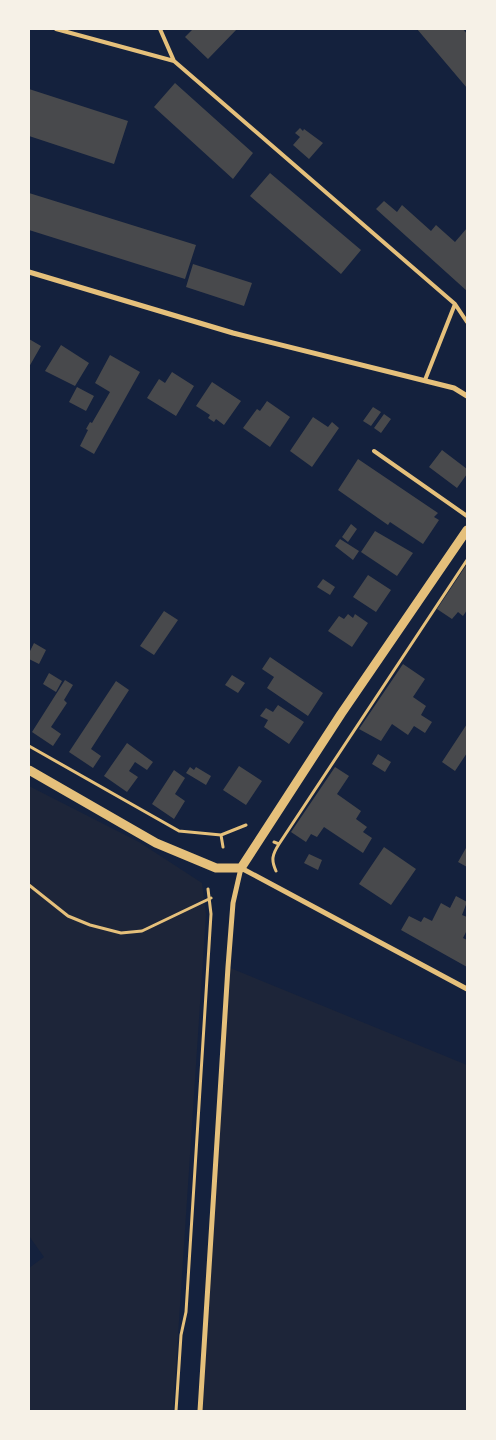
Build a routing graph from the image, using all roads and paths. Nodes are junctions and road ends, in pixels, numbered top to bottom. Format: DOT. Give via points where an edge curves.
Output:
graph roads {
  1 [pos="56,29"];
  2 [pos="160,29"];
  3 [pos="174,61"];
  4 [pos="29,272"];
  5 [pos="455,304"];
  6 [pos="467,322"];
  7 [pos="425,380"];
  8 [pos="467,396"];
  9 [pos="374,450"];
  10 [pos="467,516"];
  11 [pos="467,530"];
  12 [pos="467,560"];
  13 [pos="29,746"];
  14 [pos="29,770"];
  15 [pos="246,825"];
  16 [pos="221,835"];
  17 [pos="270,840"];
  18 [pos="278,844"];
  19 [pos="223,847"];
  20 [pos="241,868"];
  21 [pos="276,871"];
  22 [pos="29,884"];
  23 [pos="208,890"];
  24 [pos="211,898"];
  25 [pos="467,989"];
  26 [pos="176,1411"];
  27 [pos="200,1411"];
  1 -- 3 [label="lane"];
  2 -- 3 [label="lane"];
  3 -- 5 [label="lane"];
  4 -- 7 [label="street" via="233,333"];
  5 -- 6 [label="lane"];
  5 -- 7 [label="lane"];
  7 -- 8 [label="street" via="454,388"];
  9 -- 10 [label="lane"];
  11 -- 20 [label="street"];
  12 -- 18 [label="path"];
  13 -- 16 [label="path" via="179,831"];
  14 -- 20 [label="street" via="156,843 216,868"];
  15 -- 16 [label="path"];
  16 -- 19 [label="path"];
  17 -- 18 [label="path"];
  18 -- 21 [label="path" via="272,854"];
  20 -- 25 [label="street"];
  20 -- 27 [label="street" via="233,903 228,967"];
  22 -- 24 [label="path" via="68,916 121,933 142,931"];
  23 -- 24 [label="path"];
  24 -- 26 [label="path" via="186,1312 181,1335"];
}
